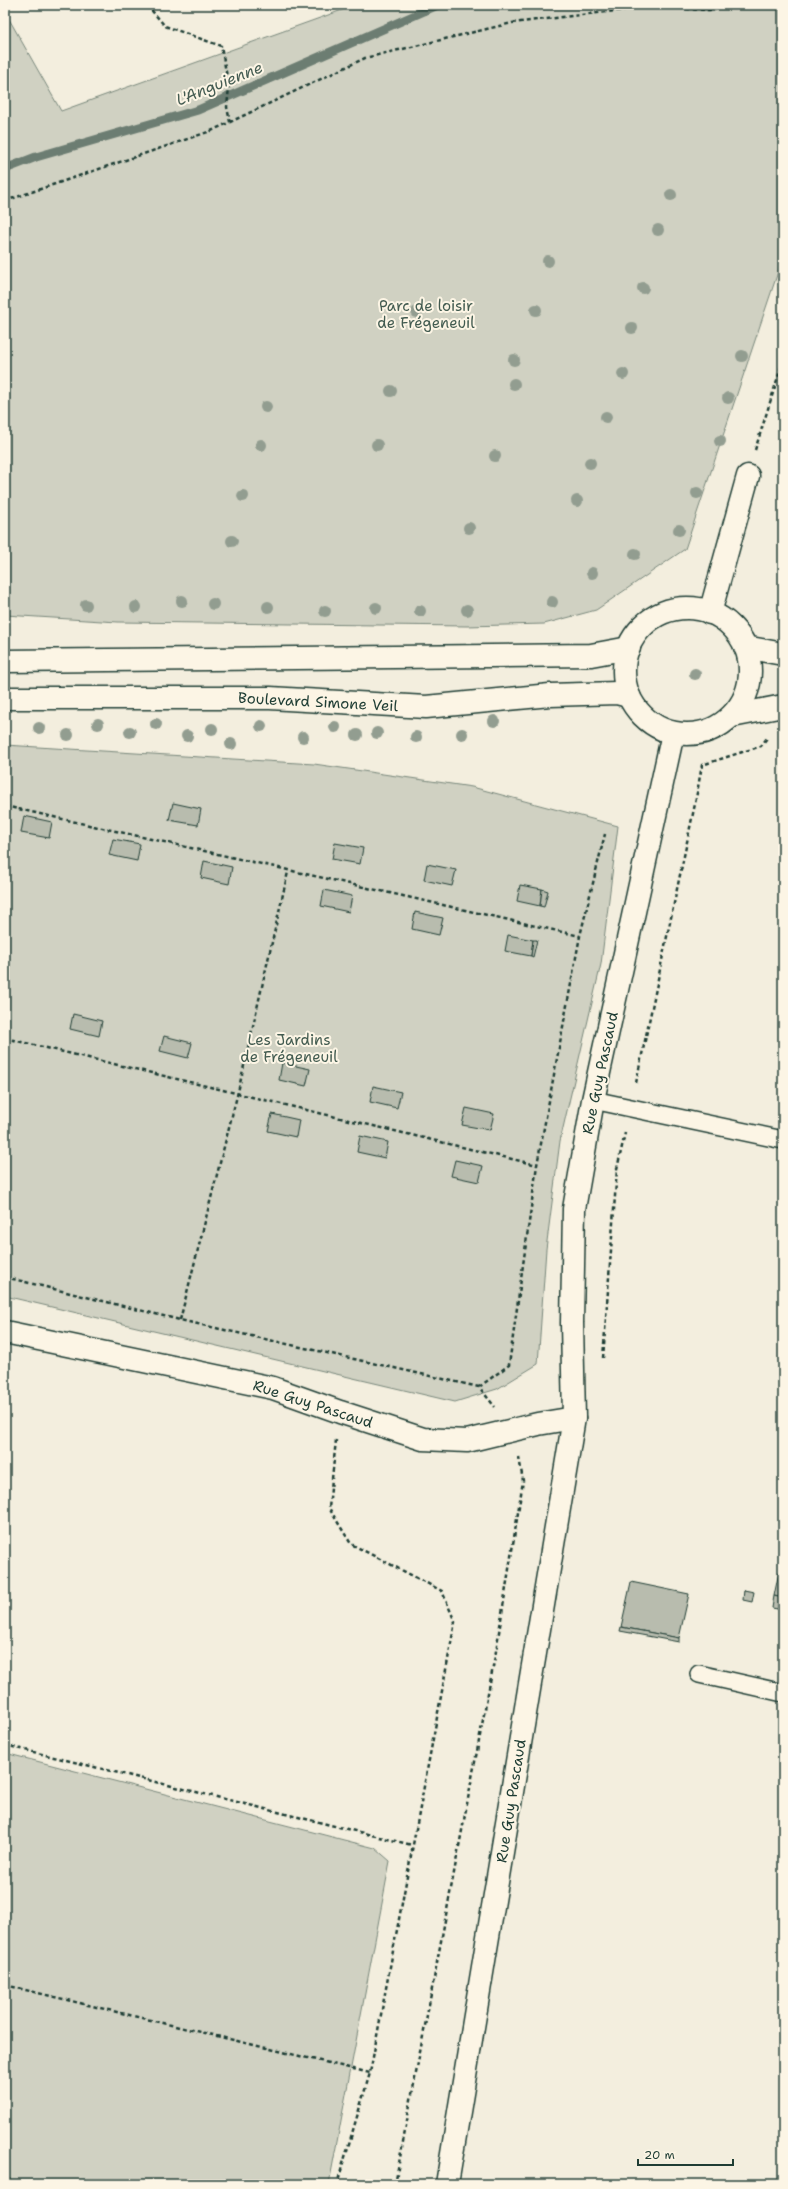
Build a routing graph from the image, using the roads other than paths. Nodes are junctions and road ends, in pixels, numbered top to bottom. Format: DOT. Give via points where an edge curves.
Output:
graph roads {
  1 [pos="748,476"];
  2 [pos="710,613"];
  3 [pos="745,646"];
  4 [pos="629,648"];
  5 [pos="783,654"];
  6 [pos="5,660"];
  7 [pos="629,696"];
  8 [pos="5,698"];
  9 [pos="783,706"];
  10 [pos="732,716"];
  11 [pos="672,733"];
  12 [pos="593,1100"];
  13 [pos="783,1140"];
  14 [pos="5,1332"];
  15 [pos="574,1418"];
  16 [pos="699,1674"];
  17 [pos="783,1693"];
  18 [pos="447,2184"];
  1 -- 2 [label="street"];
  2 -- 3 [label="street" via="733,628"];
  2 -- 4 [label="street" via="691,608 672,610 639,631"];
  3 -- 5 [label="street"];
  3 -- 10 [label="street" via="750,665 749,683 743,701"];
  4 -- 6 [label="street" via="591,654"];
  4 -- 7 [label="street" via="625,663 625,680"];
  7 -- 8 [label="street, Boulevard Simone Veil" via="617,693 557,694 426,707 270,698"];
  7 -- 11 [label="street" via="639,712 654,725"];
  9 -- 10 [label="street"];
  10 -- 11 [label="street" via="715,728 694,734"];
  11 -- 12 [label="street, Rue Guy Pascaud"];
  12 -- 13 [label="lane"];
  12 -- 15 [label="street, Rue Guy Pascaud" via="574,1208"];
  14 -- 15 [label="street, Rue Guy Pascaud" via="272,1388 423,1438 467,1441"];
  15 -- 18 [label="street, Rue Guy Pascaud"];
  16 -- 17 [label="lane"];
}
